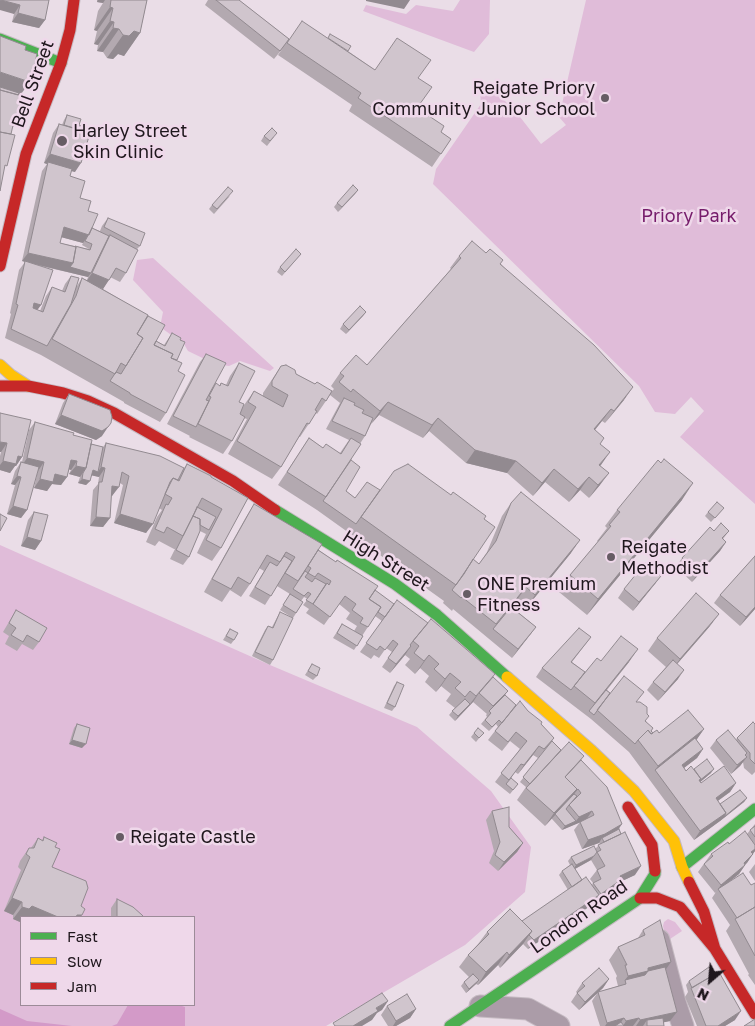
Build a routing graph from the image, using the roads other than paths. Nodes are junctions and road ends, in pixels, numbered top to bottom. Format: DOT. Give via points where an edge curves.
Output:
graph roads {
  1 [pos="74,0"];
  2 [pos="70,30"];
  3 [pos="0,39"];
  4 [pos="28,48"];
  5 [pos="61,63"];
  6 [pos="0,266"];
  7 [pos="0,365"];
  8 [pos="0,386"];
  9 [pos="28,386"];
  10 [pos="616,775"];
  11 [pos="755,808"];
  12 [pos="674,841"];
  13 [pos="702,851"];
  14 [pos="682,867"];
  15 [pos="640,898"];
  16 [pos="655,926"];
  17 [pos="716,949"];
  18 [pos="480,1006"];
  19 [pos="755,1014"];
  20 [pos="450,1026"];
  21 [pos="559,1026"];
  22 [pos="683,1026"];
  1 -- 2 [label="main road, Bell Street"];
  2 -- 4 [label="main road" via="52,46"];
  2 -- 5 [label="main road, Bell Street"];
  3 -- 4 [label="main road"];
  4 -- 5 [label="main road"];
  5 -- 6 [label="main road, Bell Street" via="26,154"];
  7 -- 9 [label="main road"];
  8 -- 9 [label="main road, High Street"];
  9 -- 10 [label="main road, High Street" via="63,393 114,413 232,481 395,584 437,615"];
  10 -- 12 [label="main road, High Street" via="634,791"];
  10 -- 15 [label="main road, London Road" via="622,798 654,853 655,874"];
  11 -- 13 [label="main road"];
  12 -- 13 [label="main road"];
  12 -- 14 [label="main road, High Street"];
  13 -- 14 [label="main road"];
  14 -- 17 [label="main road, High Street" via="704,912"];
  15 -- 17 [label="main road" via="656,898 680,907"];
  15 -- 18 [label="main road, London Road"];
  16 -- 22 [label="street"];
  17 -- 19 [label="main road"];
  18 -- 20 [label="main road, London Road"];
  18 -- 21 [label="street" via="528,1009"];
}
